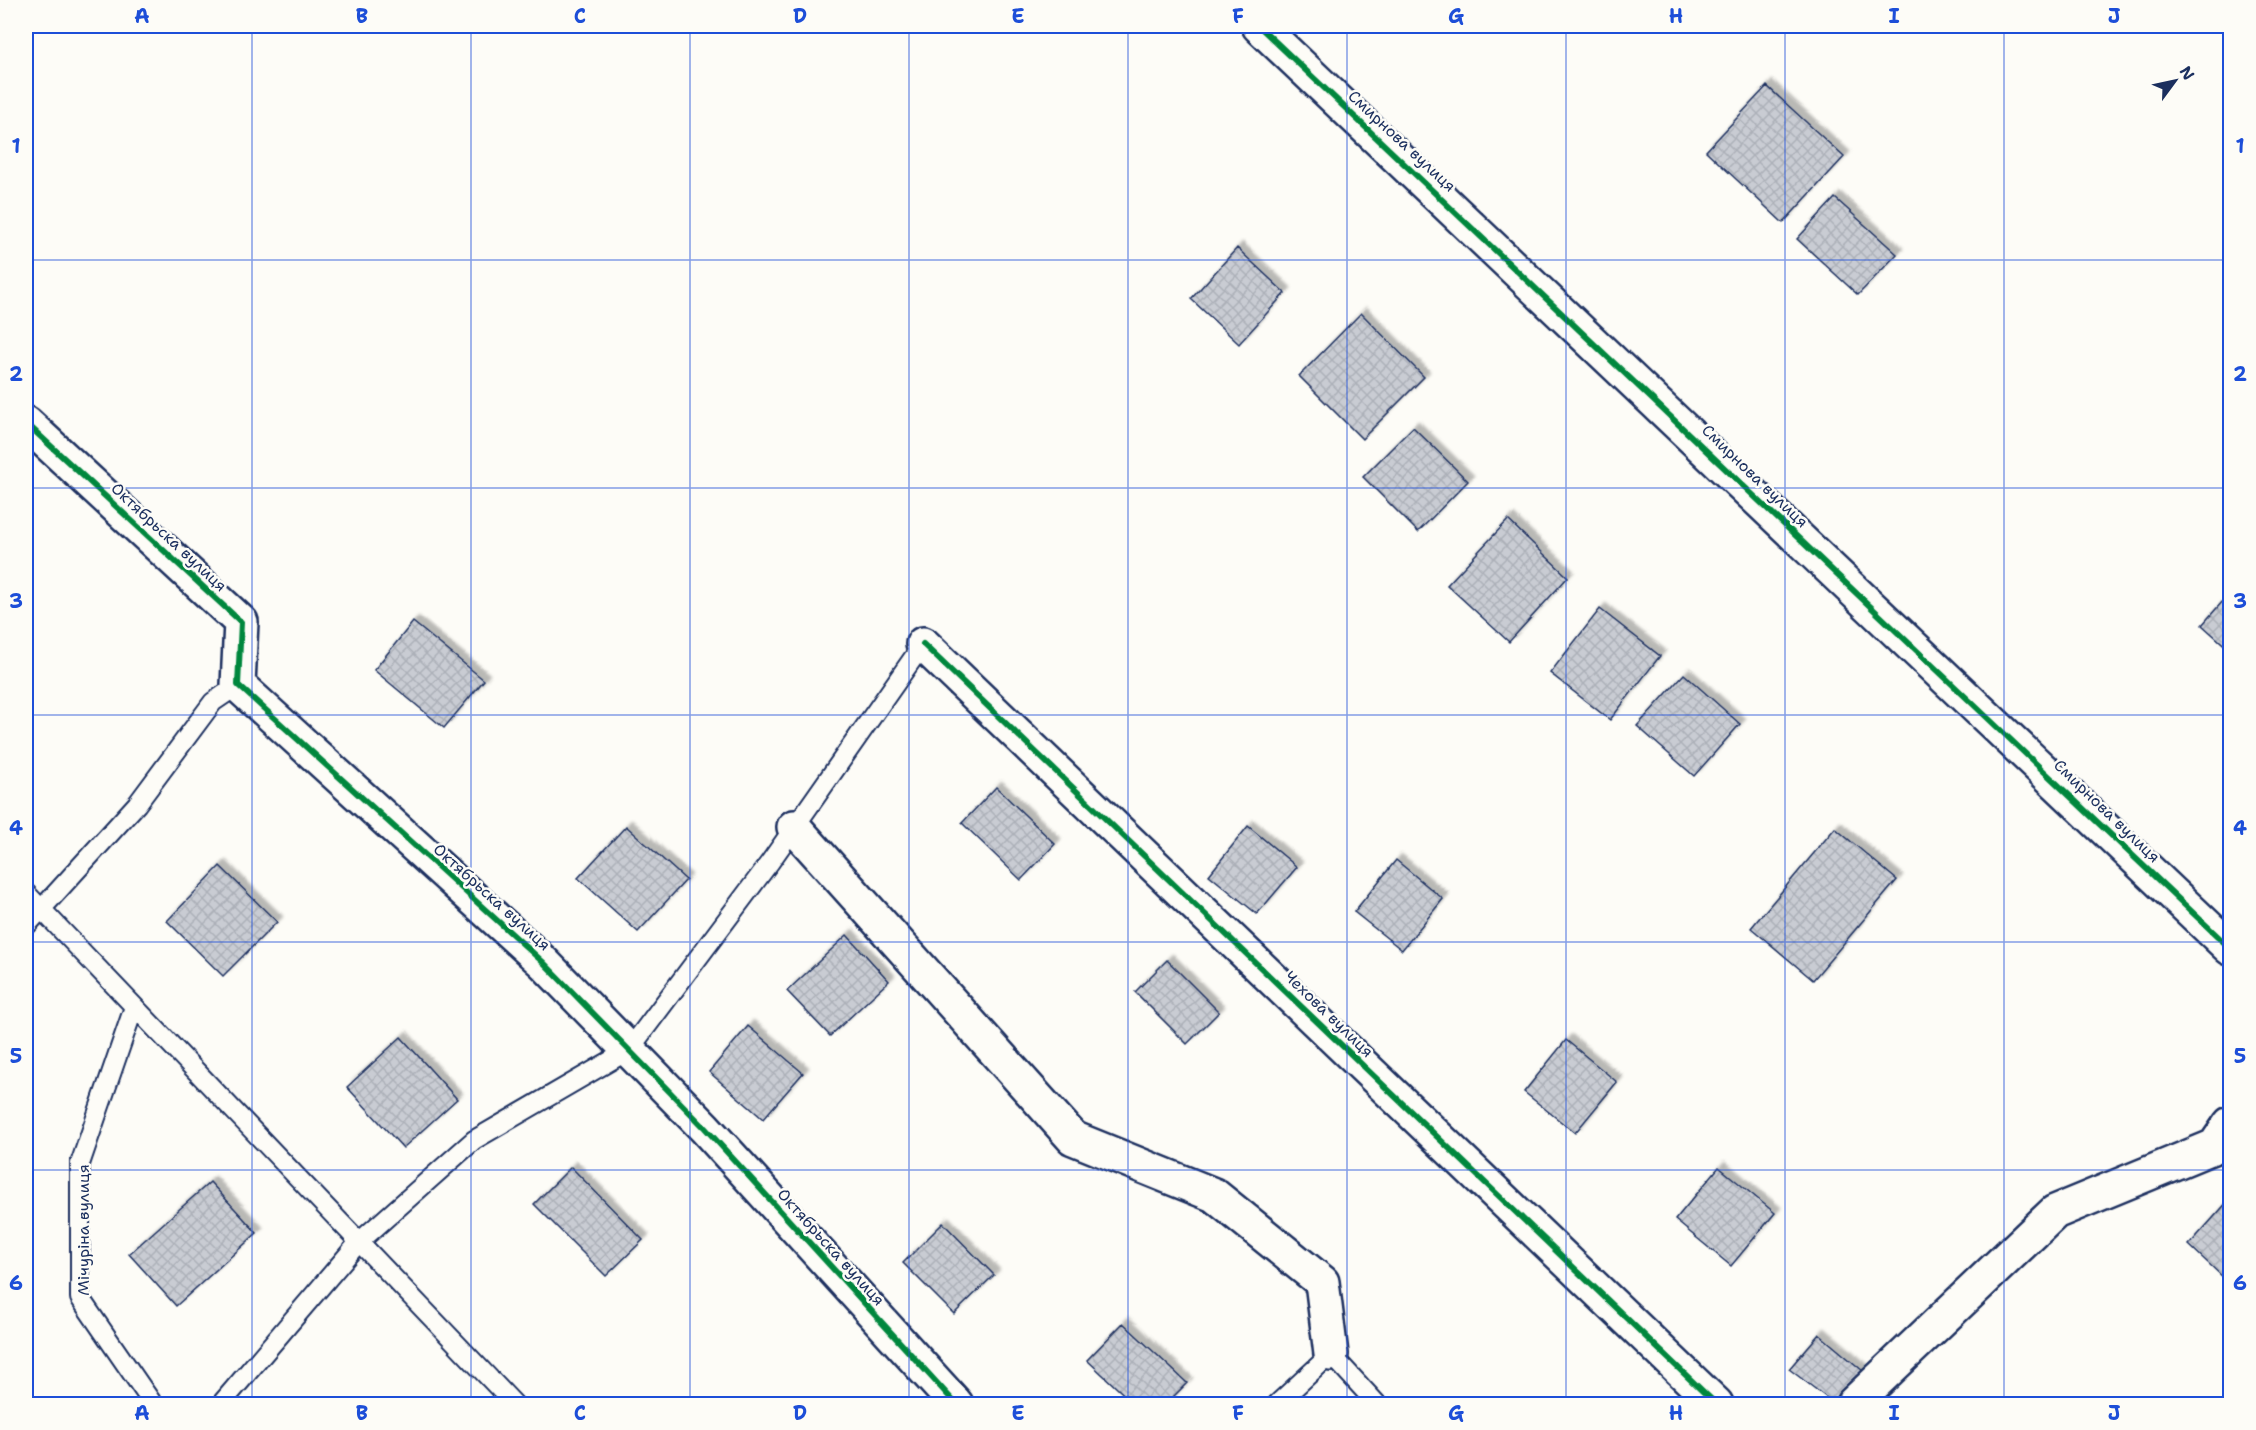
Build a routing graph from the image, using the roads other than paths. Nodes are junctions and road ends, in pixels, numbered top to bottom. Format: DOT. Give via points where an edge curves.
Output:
graph roads {
  1 [pos="1259,26"];
  2 [pos="26,423"];
  3 [pos="923,644"];
  4 [pos="237,685"];
  5 [pos="794,827"];
  6 [pos="26,893"];
  7 [pos="40,909"];
  8 [pos="26,926"];
  9 [pos="2230,948"];
  10 [pos="134,1007"];
  11 [pos="629,1050"];
  12 [pos="2229,1128"];
  13 [pos="359,1242"];
  14 [pos="1331,1354"];
  15 [pos="153,1404"];
  16 [pos="221,1404"];
  17 [pos="514,1404"];
  18 [pos="956,1404"];
  19 [pos="1277,1404"];
  20 [pos="1377,1404"];
  21 [pos="1716,1404"];
  22 [pos="1853,1404"];
  1 -- 9 [label="street, Смирнова вулиця"];
  2 -- 4 [label="street, Октябрьска вулиця" via="241,622"];
  3 -- 5 [label="lane"];
  3 -- 21 [label="street, Чехова вулиця"];
  4 -- 7 [label="lane" via="213,702 137,804"];
  4 -- 11 [label="street, Октябрьска вулиця" via="544,963"];
  5 -- 11 [label="lane"];
  5 -- 14 [label="street" via="1073,1138 1214,1195 1322,1282"];
  6 -- 7 [label="lane"];
  7 -- 8 [label="lane"];
  7 -- 10 [label="lane"];
  10 -- 13 [label="lane"];
  10 -- 15 [label="lane, Мічуріна вулиця" via="80,1164 80,1298"];
  11 -- 13 [label="lane" via="474,1140"];
  11 -- 18 [label="street, Октябрьска вулиця"];
  12 -- 22 [label="street" via="2215,1146 2055,1212"];
  13 -- 16 [label="lane"];
  13 -- 17 [label="lane"];
  14 -- 19 [label="lane"];
  14 -- 20 [label="lane"];
}
